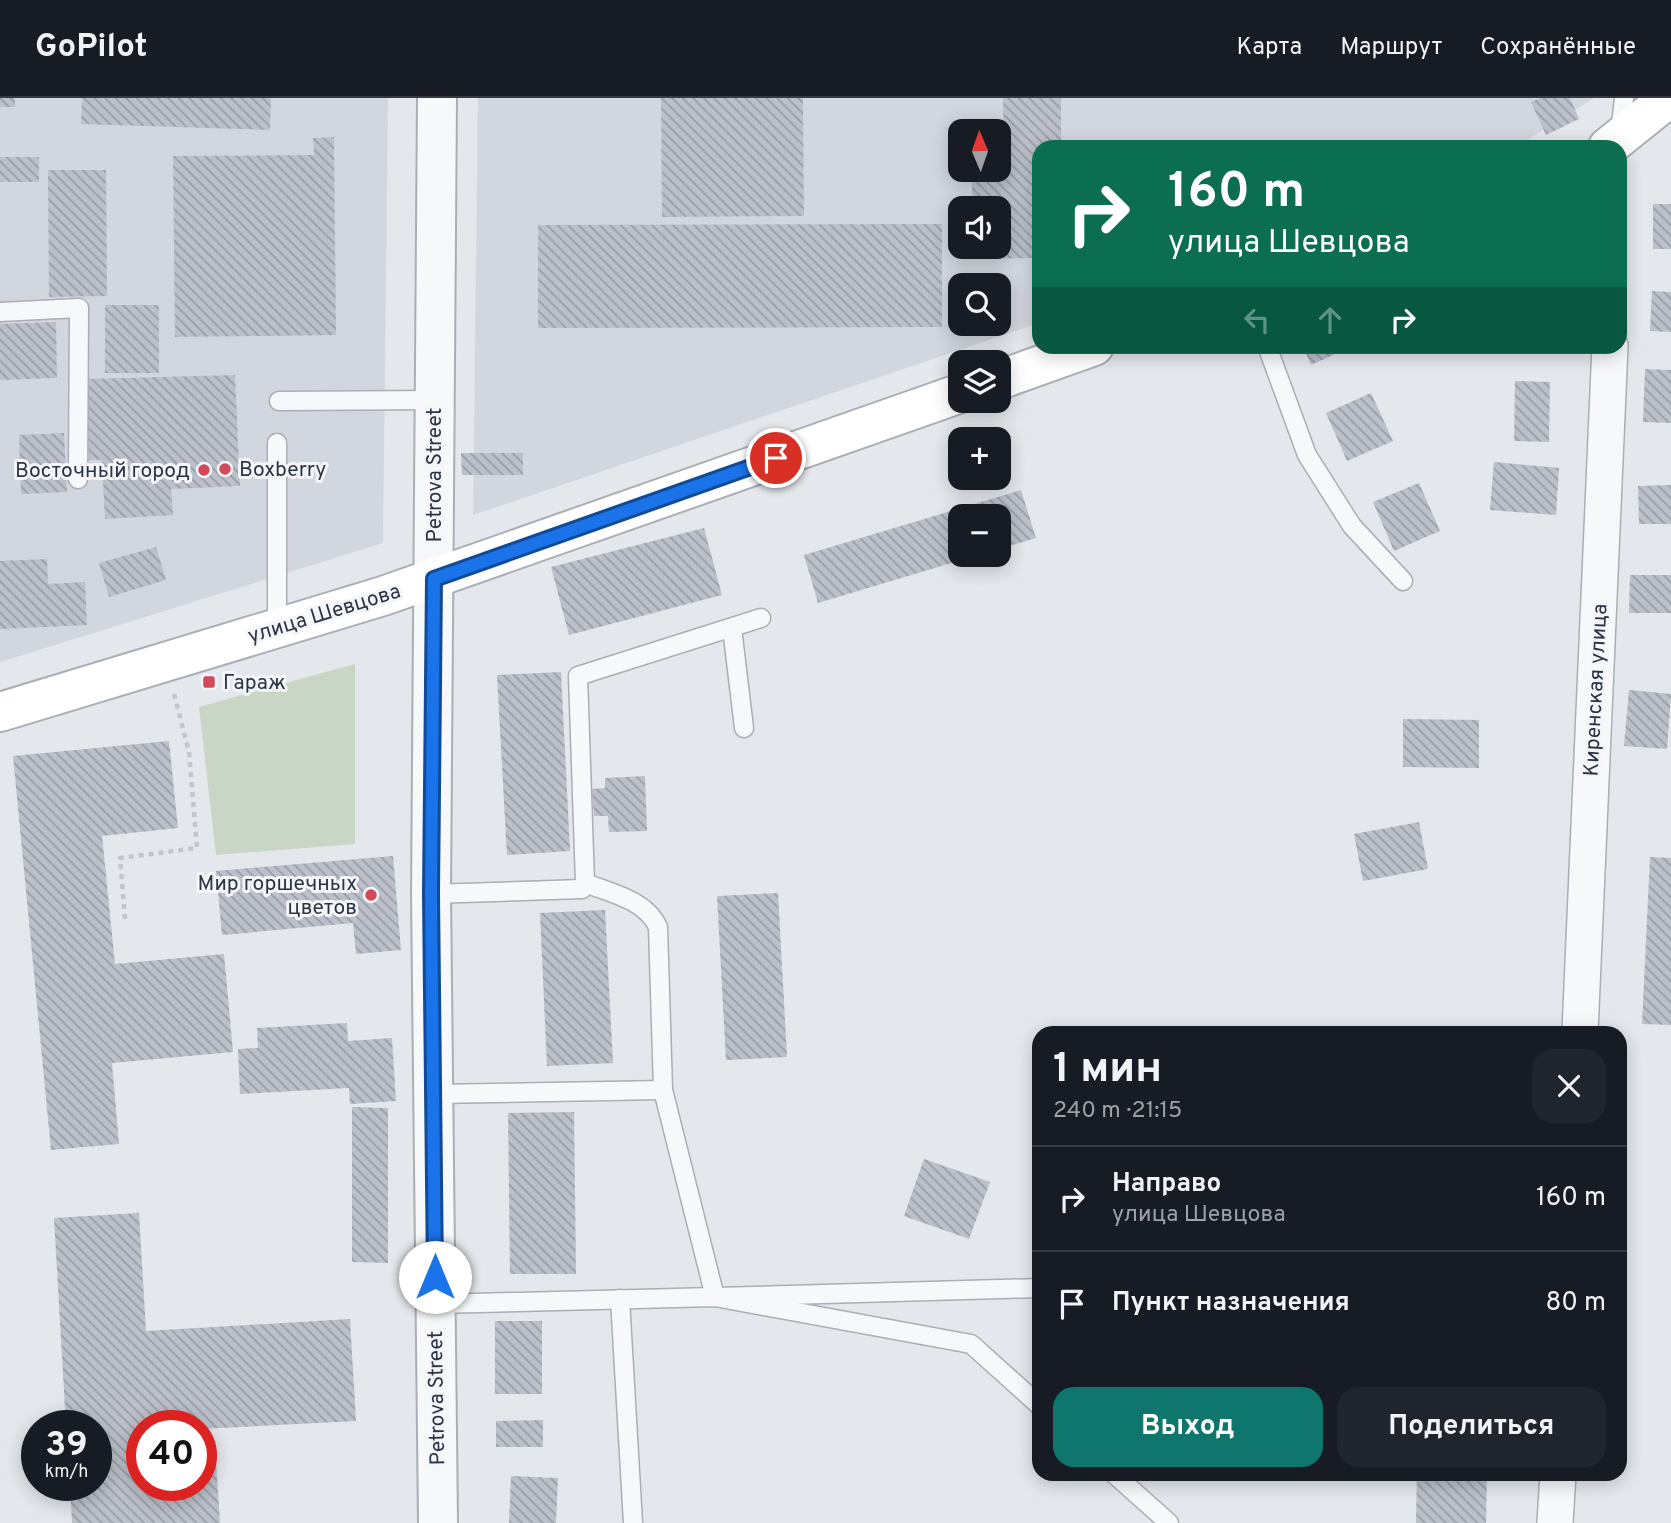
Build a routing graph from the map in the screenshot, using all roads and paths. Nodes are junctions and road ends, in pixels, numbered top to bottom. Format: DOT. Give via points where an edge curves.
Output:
graph roads {
  1 [pos="437,98"];
  2 [pos="1625,98"];
  3 [pos="1669,98"];
  4 [pos="1617,140"];
  5 [pos="1621,140"];
  6 [pos="0,312"];
  7 [pos="1072,354"];
  8 [pos="1269,354"];
  9 [pos="1610,354"];
  10 [pos="1011,376"];
  11 [pos="948,398"];
  12 [pos="434,400"];
  13 [pos="279,401"];
  14 [pos="277,443"];
  15 [pos="78,479"];
  16 [pos="434,579"];
  17 [pos="1402,581"];
  18 [pos="761,618"];
  19 [pos="277,627"];
  20 [pos="732,628"];
  21 [pos="171,683"];
  22 [pos="0,712"];
  23 [pos="744,728"];
  24 [pos="585,883"];
  25 [pos="431,894"];
  26 [pos="125,919"];
  27 [pos="1580,1026"];
  28 [pos="663,1090"];
  29 [pos="433,1094"];
  30 [pos="1032,1288"];
  31 [pos="715,1297"];
  32 [pos="620,1299"];
  33 [pos="435,1304"];
  34 [pos="1032,1399"];
  35 [pos="1122,1481"];
  36 [pos="1558,1481"];
  37 [pos="438,1523"];
  38 [pos="633,1523"];
  39 [pos="1169,1523"];
  40 [pos="1555,1523"];
  1 -- 12 [label="street, Petrova Street"];
  2 -- 4 [label="lane"];
  3 -- 5 [label="main road"];
  6 -- 15 [label="lane" via="79,308"];
  7 -- 10 [label="main road"];
  8 -- 17 [label="lane" via="1307,455 1352,526"];
  9 -- 27 [label="street, Киренская улица"];
  11 -- 16 [label="main road, улица Шевцова"];
  12 -- 13 [label="lane"];
  12 -- 16 [label="street, Petrova Street"];
  14 -- 19 [label="lane"];
  16 -- 19 [label="main road, улица Шевцова"];
  16 -- 25 [label="street, Petrova Street"];
  18 -- 20 [label="lane"];
  19 -- 22 [label="main road, улица Шевцова"];
  20 -- 23 [label="lane"];
  20 -- 24 [label="lane" via="578,676"];
  21 -- 26 [label="path" via="189,752 197,848 120,858"];
  24 -- 25 [label="lane" via="582,889"];
  24 -- 28 [label="lane" via="631,901 653,915 658,928"];
  25 -- 29 [label="street, Petrova Street"];
  28 -- 29 [label="lane"];
  28 -- 31 [label="lane"];
  29 -- 33 [label="street, Petrova Street"];
  30 -- 31 [label="lane"];
  31 -- 32 [label="lane"];
  31 -- 34 [label="lane" via="971,1344"];
  32 -- 33 [label="lane"];
  32 -- 38 [label="lane"];
  33 -- 37 [label="street, Petrova Street"];
  35 -- 39 [label="lane"];
  36 -- 40 [label="street"];
}
